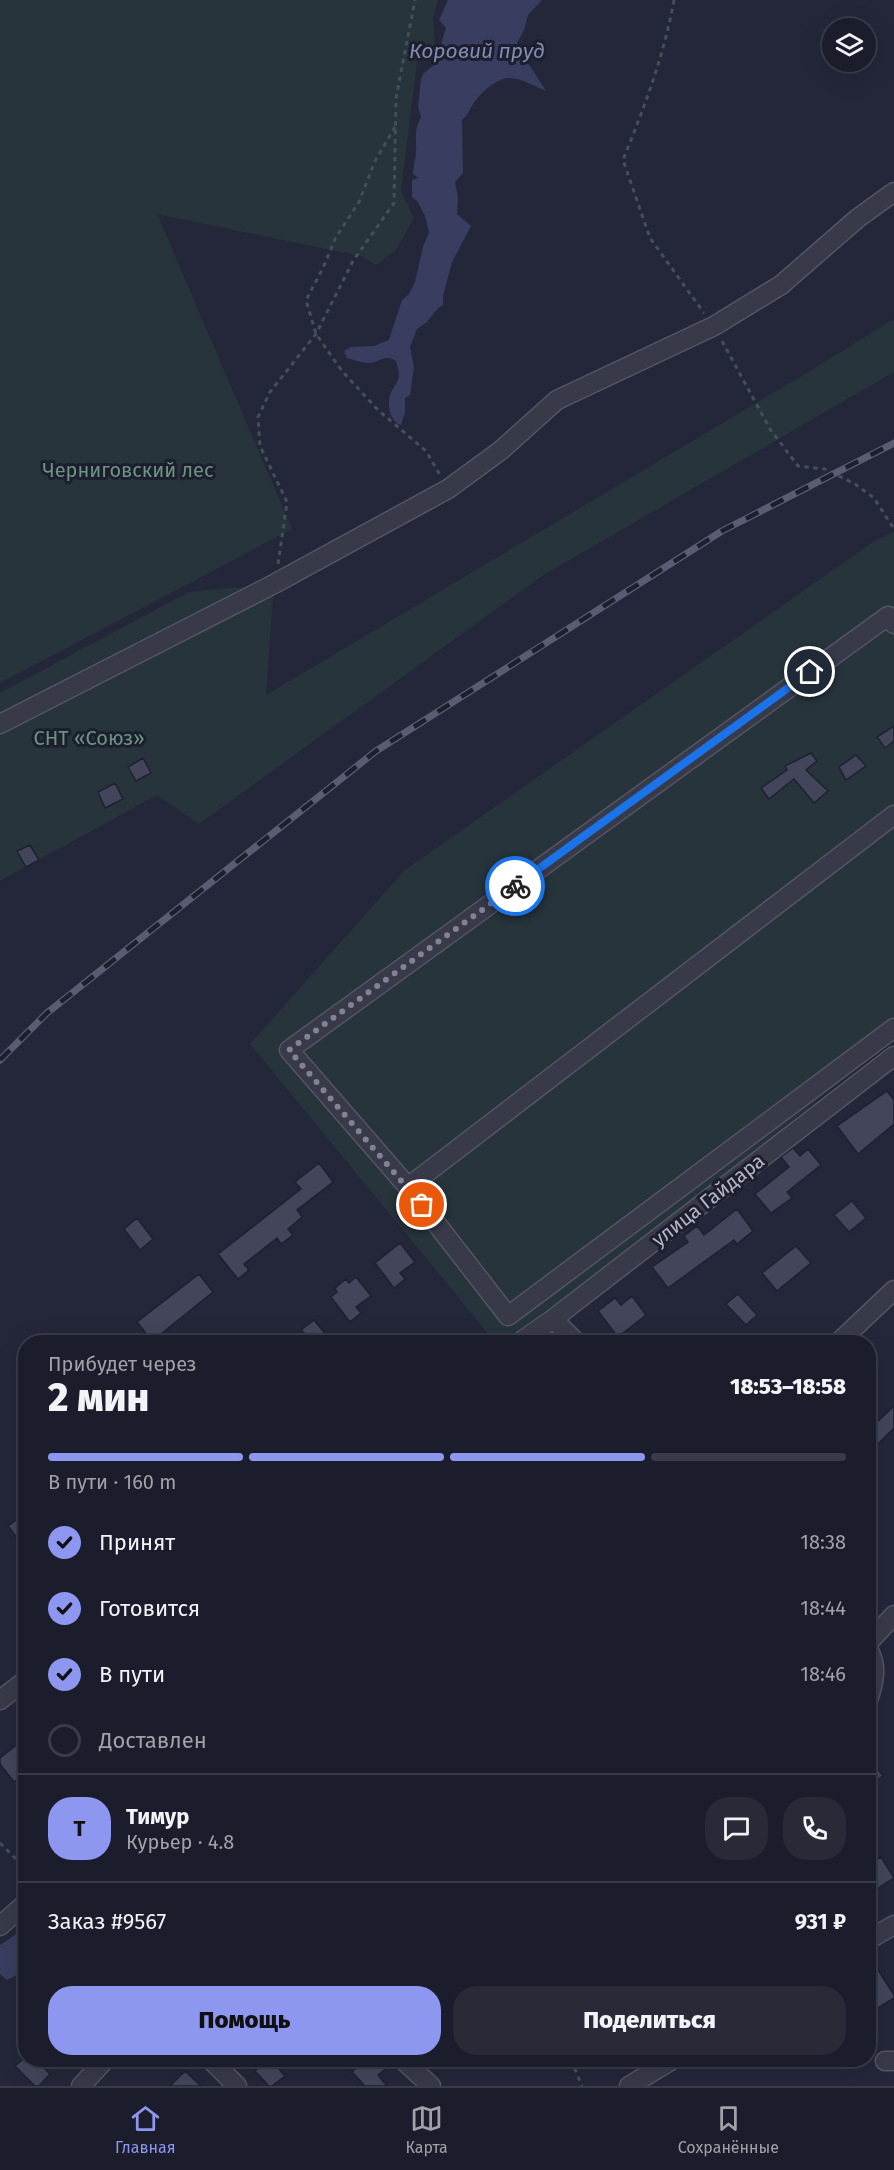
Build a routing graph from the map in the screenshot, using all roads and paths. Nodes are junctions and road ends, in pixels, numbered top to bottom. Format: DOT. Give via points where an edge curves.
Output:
graph roads {
  1 [pos="415,0"];
  2 [pos="674,0"];
  3 [pos="395,126"];
  4 [pos="894,192"];
  5 [pos="714,326"];
  6 [pos="316,334"];
  7 [pos="448,489"];
  8 [pos="894,529"];
  9 [pos="274,584"];
  10 [pos="894,624"];
  11 [pos="0,724"];
  12 [pos="894,815"];
  13 [pos="894,1028"];
  14 [pos="894,1056"];
  15 [pos="408,1187"];
  16 [pos="894,1290"];
  17 [pos="553,1319"];
  18 [pos="530,1335"];
  19 [pos="569,1335"];
  20 [pos="846,1335"];
  21 [pos="894,1616"];
  22 [pos="876,1635"];
  23 [pos="18,1686"];
  24 [pos="0,1700"];
  25 [pos="0,1843"];
  26 [pos="18,1861"];
  27 [pos="18,1911"];
  28 [pos="894,1924"];
  29 [pos="0,1926"];
  30 [pos="876,1935"];
  31 [pos="99,2067"];
  32 [pos="218,2067"];
  33 [pos="411,2067"];
  34 [pos="574,2067"];
  35 [pos="660,2067"];
  36 [pos="81,2086"];
  37 [pos="237,2086"];
  38 [pos="431,2086"];
  39 [pos="582,2086"];
  40 [pos="629,2086"];
  1 -- 3 [label="path" via="396,98"];
  2 -- 5 [label="path" via="646,104 623,160 650,238"];
  3 -- 6 [label="path" via="394,203 353,261"];
  3 -- 6 [label="path" via="306,300"];
  4 -- 5 [label="street" via="781,285"];
  5 -- 7 [label="street" via="557,400 500,451"];
  5 -- 8 [label="path" via="770,429 798,466 825,469 855,484 874,498"];
  6 -- 7 [label="path" via="378,411 426,451"];
  6 -- 9 [label="path" via="270,392 258,417 260,446 287,502"];
  7 -- 9 [label="street"];
  9 -- 11 [label="street"];
  10 -- 15 [label="street" via="888,616 289,1050"];
  12 -- 15 [label="street"];
  13 -- 15 [label="street" via="508,1316"];
  14 -- 17 [label="street, улица Гайдара"];
  16 -- 20 [label="street"];
  17 -- 18 [label="street, улица Гайдара"];
  17 -- 19 [label="street"];
  21 -- 22 [label="street"];
  23 -- 24 [label="street"];
  25 -- 26 [label="path"];
  27 -- 29 [label="street"];
  28 -- 30 [label="street"];
  31 -- 36 [label="street"];
  32 -- 37 [label="street"];
  33 -- 38 [label="street"];
  34 -- 39 [label="path"];
  35 -- 40 [label="street"];
}
